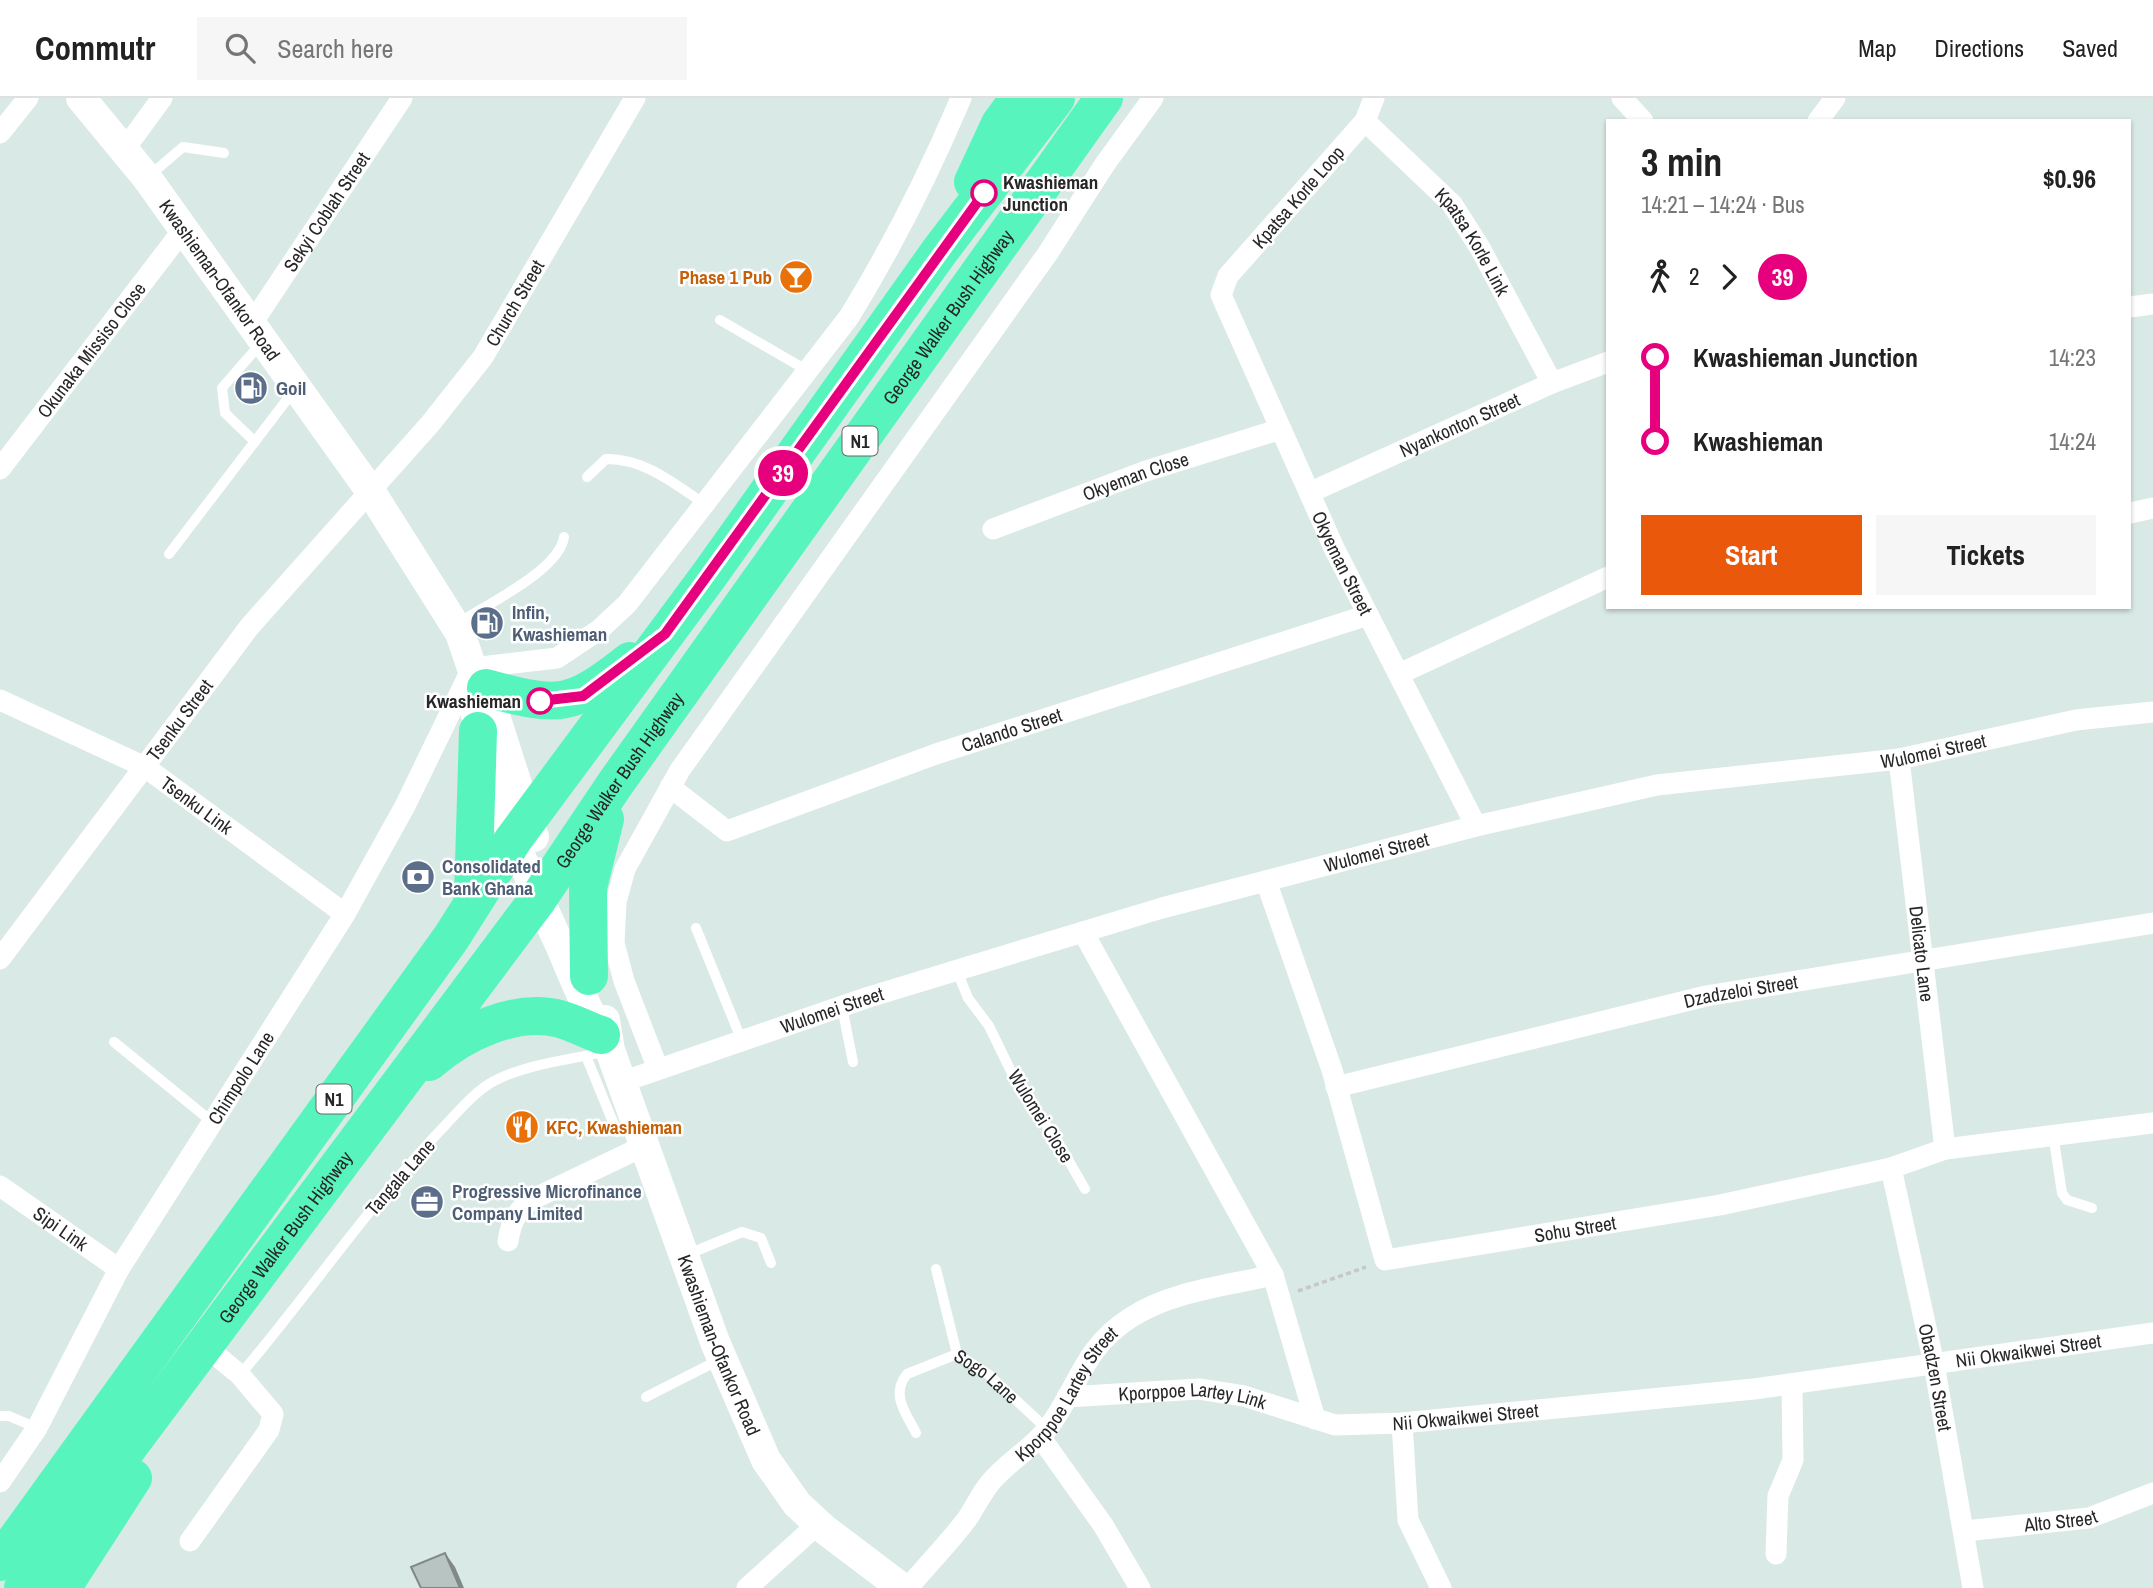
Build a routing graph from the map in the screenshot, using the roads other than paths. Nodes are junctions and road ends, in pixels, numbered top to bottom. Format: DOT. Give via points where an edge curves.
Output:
graph roads {
  1 [pos="28,98"];
  2 [pos="81,98"];
  3 [pos="162,98"];
  4 [pos="402,98"];
  5 [pos="635,98"];
  6 [pos="961,98"];
  7 [pos="1019,98"];
  8 [pos="1056,98"];
  9 [pos="1104,98"];
  10 [pos="1153,98"];
  11 [pos="1374,98"];
  12 [pos="1622,98"];
  13 [pos="1835,98"];
  14 [pos="1641,119"];
  15 [pos="1819,119"];
  16 [pos="1365,121"];
  17 [pos="0,133"];
  18 [pos="124,150"];
  19 [pos="224,153"];
  20 [pos="147,178"];
  21 [pos="183,230"];
  22 [pos="939,252"];
  23 [pos="1221,295"];
  24 [pos="2153,304"];
  25 [pos="2131,307"];
  26 [pos="720,320"];
  27 [pos="257,334"];
  28 [pos="1606,363"];
  29 [pos="808,371"];
  30 [pos="1552,383"];
  31 [pos="296,388"];
  32 [pos="1281,429"];
  33 [pos="255,442"];
  34 [pos="0,469"];
  35 [pos="587,477"];
  36 [pos="369,489"];
  37 [pos="1311,492"];
  38 [pos="706,505"];
  39 [pos="2153,508"];
  40 [pos="2131,513"];
  41 [pos="993,529"];
  42 [pos="564,537"];
  43 [pos="169,554"];
  44 [pos="1606,578"];
  45 [pos="1368,615"];
  46 [pos="455,625"];
  47 [pos="665,634"];
  48 [pos="1399,674"];
  49 [pos="478,680"];
  50 [pos="0,700"];
  51 [pos="2153,712"];
  52 [pos="478,731"];
  53 [pos="1899,759"];
  54 [pos="145,767"];
  55 [pos="615,784"];
  56 [pos="670,787"];
  57 [pos="1476,826"];
  58 [pos="520,830"];
  59 [pos="1266,881"];
  60 [pos="545,889"];
  61 [pos="473,898"];
  62 [pos="345,914"];
  63 [pos="2153,923"];
  64 [pos="696,928"];
  65 [pos="1083,932"];
  66 [pos="0,959"];
  67 [pos="1920,960"];
  68 [pos="957,971"];
  69 [pos="589,976"];
  70 [pos="842,1007"];
  71 [pos="742,1041"];
  72 [pos="114,1042"];
  73 [pos="599,1047"];
  74 [pos="853,1062"];
  75 [pos="658,1069"];
  76 [pos="622,1082"];
  77 [pos="1336,1087"];
  78 [pos="388,1099"];
  79 [pos="211,1121"];
  80 [pos="2153,1123"];
  81 [pos="2053,1134"];
  82 [pos="641,1135"];
  83 [pos="1945,1149"];
  84 [pos="1891,1168"];
  85 [pos="0,1186"];
  86 [pos="1085,1189"];
  87 [pos="2092,1208"];
  88 [pos="508,1241"];
  89 [pos="684,1256"];
  90 [pos="771,1264"];
  91 [pos="119,1269"];
  92 [pos="936,1269"];
  93 [pos="1273,1275"];
  94 [pos="2153,1333"];
  95 [pos="205,1346"];
  96 [pos="957,1354"];
  97 [pos="722,1358"];
  98 [pos="1934,1364"];
  99 [pos="240,1376"];
  100 [pos="1792,1384"];
  101 [pos="646,1397"];
  102 [pos="1067,1397"];
  103 [pos="0,1416"];
  104 [pos="1315,1419"];
  105 [pos="1402,1423"];
  106 [pos="37,1428"];
  107 [pos="916,1433"];
  108 [pos="1044,1433"];
  109 [pos="138,1435"];
  110 [pos="0,1482"];
  111 [pos="2153,1493"];
  112 [pos="818,1524"];
  113 [pos="1965,1531"];
  114 [pos="190,1541"];
  115 [pos="1776,1554"];
  116 [pos="0,1562"];
  117 [pos="23,1588"];
  118 [pos="62,1588"];
  119 [pos="747,1588"];
  120 [pos="902,1588"];
  121 [pos="908,1588"];
  122 [pos="1140,1588"];
  123 [pos="1441,1588"];
  124 [pos="1973,1588"];
  1 -- 17 [label="street"];
  2 -- 18 [label="main road, Kwashieman-Ofankor Road"];
  3 -- 18 [label="street"];
  4 -- 27 [label="street, Sekyi Coblah Street"];
  5 -- 36 [label="street, Church Street" via="483,357 430,424"];
  6 -- 29 [label="street" via="935,160 875,274"];
  7 -- 22 [label="highway" via="1000,124"];
  8 -- 22 [label="highway, George Walker Bush Highway / N1"];
  9 -- 55 [label="highway, George Walker Bush Highway / N1"];
  10 -- 56 [label="street"];
  11 -- 16 [label="street, Kpatsa Korle Loop"];
  12 -- 14 [label="street"];
  13 -- 15 [label="street"];
  16 -- 23 [label="street, Kpatsa Korle Loop" via="1228,276"];
  16 -- 30 [label="street, Kpatsa Korle Link" via="1451,204 1480,248"];
  18 -- 20 [label="main road, Kwashieman-Ofankor Road"];
  19 -- 20 [label="lane" via="183,148"];
  20 -- 21 [label="main road, Kwashieman-Ofankor Road"];
  21 -- 27 [label="main road, Kwashieman-Ofankor Road"];
  21 -- 34 [label="street, Okunaka Missiso Close"];
  22 -- 47 [label="highway, George Walker Bush Highway / N1"];
  23 -- 32 [label="street, Okyeman Street"];
  24 -- 25 [label="street"];
  26 -- 29 [label="lane"];
  27 -- 31 [label="main road, Kwashieman-Ofankor Road"];
  27 -- 33 [label="lane" via="222,388 225,413"];
  28 -- 30 [label="street, Nyankonton Street"];
  29 -- 38 [label="street"];
  30 -- 37 [label="street, Nyankonton Street"];
  31 -- 33 [label="lane"];
  31 -- 36 [label="main road, Kwashieman-Ofankor Road"];
  32 -- 37 [label="street, Okyeman Street"];
  32 -- 41 [label="street, Okyeman Close" via="1146,471"];
  33 -- 43 [label="lane"];
  35 -- 38 [label="lane" via="606,459 625,461 652,469"];
  36 -- 46 [label="main road, Kwashieman-Ofankor Road"];
  36 -- 54 [label="street, Tsenku Street" via="250,626"];
  37 -- 45 [label="street, Okyeman Street"];
  38 -- 49 [label="street" via="626,604 599,630 557,658"];
  39 -- 40 [label="street"];
  42 -- 46 [label="lane" via="551,564"];
  44 -- 48 [label="street"];
  45 -- 48 [label="street, Okyeman Street"];
  45 -- 56 [label="street, Calando Street" via="936,754 727,831"];
  46 -- 49 [label="main road, Kwashieman-Ofankor Road"];
  47 -- 49 [label="highway" via="583,696 529,700"];
  47 -- 58 [label="highway, George Walker Bush Highway / N1"];
  48 -- 57 [label="street, Okyeman Street"];
  49 -- 52 [label="main road, Kwashieman-Ofankor Road" via="472,693"];
  49 -- 58 [label="main road, Kwashieman-Ofankor Road"];
  49 -- 62 [label="street, Chimpolo Lane"];
  50 -- 54 [label="street, Tsenku Link"];
  51 -- 53 [label="street, Wulomei Street" via="2076,720"];
  52 -- 58 [label="main road, Kwashieman-Ofankor Road" via="487,769"];
  52 -- 61 [label="highway"];
  53 -- 57 [label="street, Wulomei Street" via="1657,785"];
  53 -- 67 [label="street, Delicato Lane"];
  54 -- 62 [label="street, Tsenku Link"];
  54 -- 66 [label="street, Tsenku Street"];
  55 -- 60 [label="highway, George Walker Bush Highway / N1"];
  55 -- 69 [label="highway" via="588,888"];
  56 -- 75 [label="street" via="625,869 616,902 614,943"];
  57 -- 59 [label="street, Wulomei Street"];
  58 -- 60 [label="main road, Kwashieman-Ofankor Road"];
  58 -- 61 [label="highway, George Walker Bush Highway / N1"];
  59 -- 65 [label="street, Wulomei Street"];
  59 -- 77 [label="street"];
  60 -- 69 [label="main road, Kwashieman-Ofankor Road"];
  60 -- 73 [label="main road, Kwashieman-Ofankor Road"];
  60 -- 78 [label="highway, George Walker Bush Highway / N1"];
  61 -- 116 [label="highway, George Walker Bush Highway / N1" via="451,937"];
  62 -- 79 [label="street, Chimpolo Lane"];
  63 -- 67 [label="street, Dzadzeloi Street"];
  64 -- 71 [label="lane"];
  65 -- 68 [label="street, Wulomei Street"];
  65 -- 93 [label="street"];
  67 -- 77 [label="street, Dzadzeloi Street" via="1706,996"];
  67 -- 83 [label="street, Delicato Lane"];
  68 -- 70 [label="street, Wulomei Street"];
  68 -- 86 [label="lane, Wulomei Close" via="1022,1094 1054,1135"];
  69 -- 73 [label="main road, Kwashieman-Ofankor Road" via="603,1011"];
  70 -- 71 [label="street, Wulomei Street"];
  70 -- 74 [label="lane"];
  71 -- 75 [label="street, Wulomei Street"];
  72 -- 79 [label="lane"];
  73 -- 76 [label="main road, Kwashieman-Ofankor Road"];
  73 -- 78 [label="highway" via="557,1018 515,1019 480,1027 433,1059"];
  73 -- 82 [label="lane" via="617,1132"];
  73 -- 99 [label="lane, Tangala Lane" via="492,1082 452,1118 392,1182"];
  75 -- 76 [label="street, Wulomei Street"];
  76 -- 82 [label="main road, Kwashieman-Ofankor Road"];
  77 -- 84 [label="street, Sohu Street" via="1385,1260 1720,1205"];
  78 -- 95 [label="highway, George Walker Bush Highway / N1"];
  79 -- 91 [label="street, Chimpolo Lane"];
  80 -- 81 [label="street, Sohu Street"];
  81 -- 83 [label="street, Sohu Street"];
  81 -- 87 [label="lane" via="2062,1193 2067,1200"];
  82 -- 88 [label="street" via="531,1200 511,1224"];
  82 -- 89 [label="main road, Kwashieman-Ofankor Road"];
  83 -- 84 [label="street, Sohu Street"];
  84 -- 98 [label="street, Obadzen Street"];
  85 -- 91 [label="street, Sipi Link"];
  89 -- 90 [label="lane" via="743,1232 761,1238"];
  89 -- 97 [label="main road, Kwashieman-Ofankor Road"];
  91 -- 106 [label="street, Chimpolo Lane"];
  92 -- 96 [label="lane, Sogo Lane"];
  93 -- 102 [label="street, Kporppoe Lartey Street" via="1175,1297 1131,1317 1086,1359"];
  93 -- 104 [label="street"];
  94 -- 98 [label="street, Nii Okwaikwei Street"];
  95 -- 99 [label="street"];
  95 -- 109 [label="highway, George Walker Bush Highway / N1"];
  96 -- 107 [label="lane" via="901,1380 897,1390 900,1401"];
  96 -- 108 [label="lane, Sogo Lane" via="988,1374"];
  97 -- 101 [label="lane"];
  97 -- 112 [label="main road, Kwashieman-Ofankor Road" via="766,1460 780,1483"];
  98 -- 100 [label="street, Nii Okwaikwei Street"];
  98 -- 113 [label="street, Obadzen Street"];
  99 -- 114 [label="street" via="273,1414 269,1430"];
  100 -- 105 [label="street, Nii Okwaikwei Street"];
  100 -- 115 [label="street" via="1793,1460 1778,1496"];
  102 -- 104 [label="street, Kporppoe Lartey Link" via="1199,1389 1244,1396"];
  102 -- 108 [label="street, Kporppoe Lartey Street"];
  103 -- 106 [label="lane"];
  104 -- 105 [label="street, Nii Okwaikwei Street" via="1335,1425"];
  105 -- 123 [label="street" via="1408,1520"];
  106 -- 110 [label="street, Chimpolo Lane"];
  108 -- 121 [label="street, Kporppoe Lartey Street" via="989,1485 967,1519"];
  108 -- 122 [label="street, Sogo Lane"];
  109 -- 117 [label="highway, George Walker Bush Highway / N1"];
  109 -- 118 [label="highway" via="138,1467 129,1487"];
  111 -- 113 [label="street, Alto Street" via="2089,1518"];
  112 -- 119 [label="street"];
  112 -- 120 [label="main road, Kwashieman-Ofankor Road"];
  113 -- 124 [label="street, Obadzen Street"];
}
